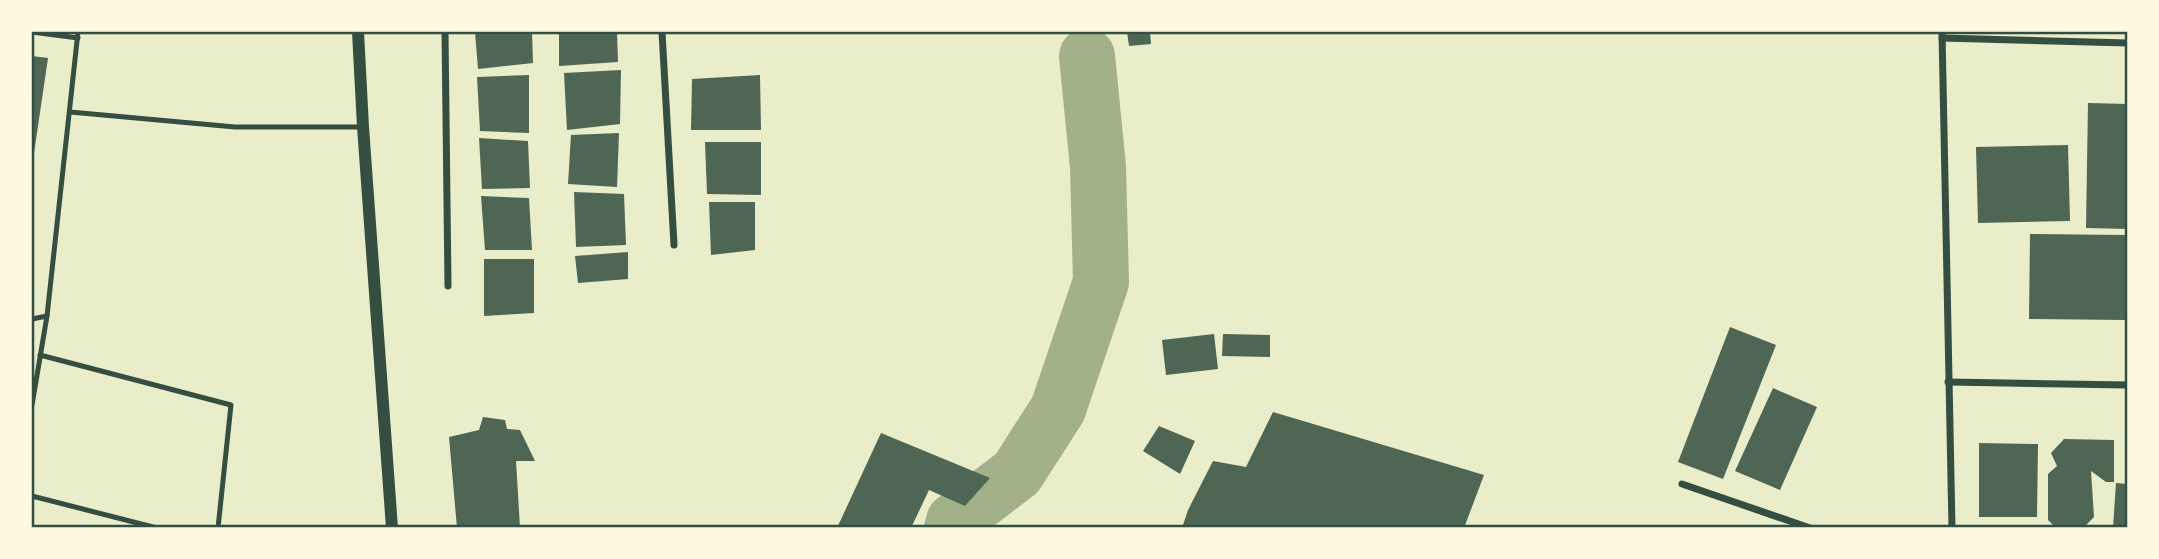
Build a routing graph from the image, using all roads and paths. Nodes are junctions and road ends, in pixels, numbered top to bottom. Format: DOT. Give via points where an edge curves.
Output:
graph roads {
  1 [pos="32,32"];
  2 [pos="358,32"];
  3 [pos="445,32"];
  4 [pos="662,32"];
  5 [pos="78,35"];
  6 [pos="1942,35"];
  7 [pos="2127,43"];
  8 [pos="70,112"];
  9 [pos="363,127"];
  10 [pos="674,245"];
  11 [pos="448,286"];
  12 [pos="47,316"];
  13 [pos="32,319"];
  14 [pos="40,355"];
  15 [pos="1948,382"];
  16 [pos="2127,385"];
  17 [pos="33,390"];
  18 [pos="32,405"];
  19 [pos="1682,484"];
  20 [pos="32,496"];
  21 [pos="157,527"];
  22 [pos="218,527"];
  23 [pos="393,527"];
  24 [pos="1810,527"];
  25 [pos="1952,527"];
  1 -- 5 [label="lane"];
  2 -- 9 [label="street"];
  3 -- 11 [label="street"];
  4 -- 10 [label="street"];
  5 -- 8 [label="lane"];
  6 -- 7 [label="street"];
  6 -- 15 [label="street"];
  8 -- 9 [label="lane" via="235,127"];
  8 -- 12 [label="lane"];
  9 -- 23 [label="street"];
  12 -- 13 [label="lane"];
  12 -- 14 [label="lane"];
  14 -- 17 [label="lane"];
  14 -- 22 [label="lane" via="231,405"];
  15 -- 16 [label="street"];
  15 -- 25 [label="street"];
  17 -- 18 [label="lane"];
  19 -- 24 [label="street"];
  20 -- 21 [label="lane"];
}
